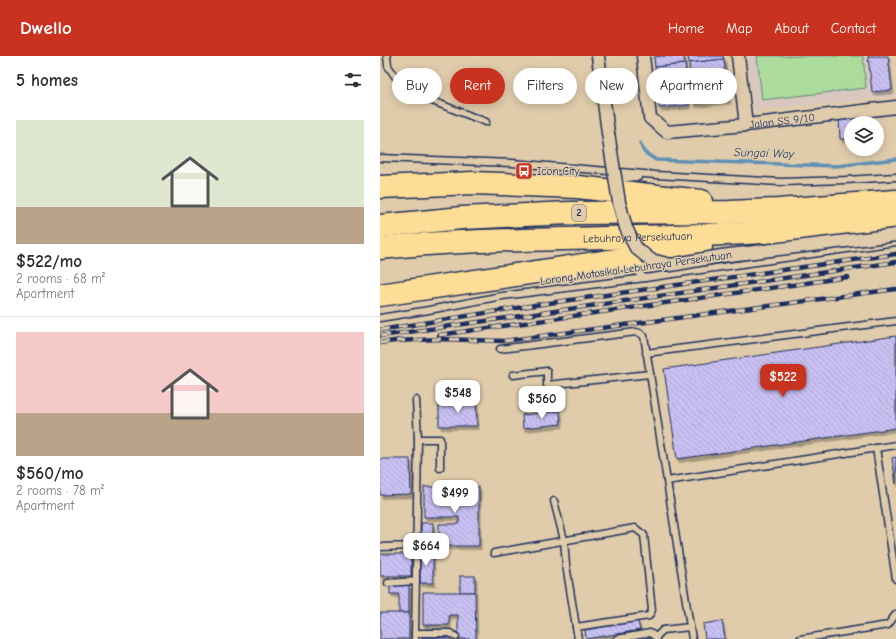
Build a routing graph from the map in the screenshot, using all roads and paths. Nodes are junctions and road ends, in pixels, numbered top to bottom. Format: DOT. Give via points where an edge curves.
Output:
graph roads {
  1 [pos="387,56"];
  2 [pos="598,56"];
  3 [pos="643,56"];
  4 [pos="738,56"];
  5 [pos="896,107"];
  6 [pos="486,122"];
  7 [pos="746,125"];
  8 [pos="380,158"];
  9 [pos="656,175"];
  10 [pos="896,177"];
  11 [pos="608,180"];
  12 [pos="380,187"];
  13 [pos="896,201"];
  14 [pos="778,210"];
  15 [pos="896,221"];
  16 [pos="380,226"];
  17 [pos="740,234"];
  18 [pos="896,235"];
  19 [pos="896,242"];
  20 [pos="380,248"];
  21 [pos="630,258"];
  22 [pos="645,278"];
  23 [pos="383,296"];
  24 [pos="380,318"];
  25 [pos="896,321"];
  26 [pos="500,349"];
  27 [pos="646,353"];
  28 [pos="650,374"];
  29 [pos="513,375"];
  30 [pos="416,400"];
  31 [pos="418,439"];
  32 [pos="896,445"];
  33 [pos="876,448"];
  34 [pos="440,468"];
  35 [pos="667,481"];
  36 [pos="554,500"];
  37 [pos="564,540"];
  38 [pos="417,546"];
  39 [pos="380,547"];
  40 [pos="494,552"];
  41 [pos="896,579"];
  42 [pos="416,581"];
  43 [pos="388,583"];
  44 [pos="896,614"];
  45 [pos="576,627"];
  46 [pos="690,627"];
  47 [pos="415,636"];
  48 [pos="456,637"];
  49 [pos="656,638"];
  50 [pos="578,639"];
  51 [pos="617,639"];
  52 [pos="692,639"];
  53 [pos="800,639"];
  1 -- 6 [label="lane" via="388,66 399,82 422,97"];
  2 -- 18 [label="street, bridge" via="619,202 626,228 636,248 650,260 671,265 721,256"];
  3 -- 7 [label="street, Jalan SS 9/10" via="650,118 667,132"];
  4 -- 7 [label="street"];
  5 -- 7 [label="street, Jalan SS 9/10"];
  8 -- 9 [label="lane" via="512,163"];
  9 -- 10 [label="lane" via="781,182"];
  9 -- 11 [label="lane"];
  12 -- 14 [label="highway" via="472,183 586,185"];
  13 -- 14 [label="highway, Lebuhraya Persekutuan / 2"];
  14 -- 16 [label="highway, Lebuhraya Persekutuan / 2" via="462,218"];
  15 -- 17 [label="highway, Lebuhraya Persekutuan"];
  17 -- 20 [label="highway, Lebuhraya Persekutuan" via="528,240"];
  17 -- 21 [label="highway" via="701,247"];
  19 -- 22 [label="lane, Lorong Motosikal Lebuhraya Persekutuan"];
  21 -- 22 [label="lane" via="636,271"];
  21 -- 23 [label="highway"];
  22 -- 24 [label="lane, Lorong Motosikal Lebuhraya Persekutuan" via="502,296"];
  25 -- 27 [label="lane"];
  26 -- 27 [label="lane" via="636,332 644,336"];
  27 -- 28 [label="lane"];
  28 -- 29 [label="lane" via="547,385 546,371"];
  28 -- 35 [label="lane"];
  30 -- 31 [label="lane"];
  31 -- 34 [label="lane" via="440,439"];
  31 -- 38 [label="lane"];
  32 -- 33 [label="lane"];
  33 -- 35 [label="lane"];
  33 -- 41 [label="lane"];
  35 -- 46 [label="lane"];
  36 -- 37 [label="lane"];
  37 -- 40 [label="lane"];
  37 -- 45 [label="lane"];
  37 -- 45 [label="lane" via="635,528 644,535 652,610 649,616"];
  38 -- 39 [label="lane"];
  38 -- 42 [label="lane"];
  42 -- 43 [label="lane"];
  42 -- 47 [label="lane"];
  44 -- 53 [label="lane" via="888,625"];
  45 -- 50 [label="lane"];
  46 -- 49 [label="lane" via="663,630"];
  46 -- 52 [label="lane"];
  47 -- 48 [label="lane" via="450,633"];
  49 -- 51 [label="lane" via="650,633"];
}
